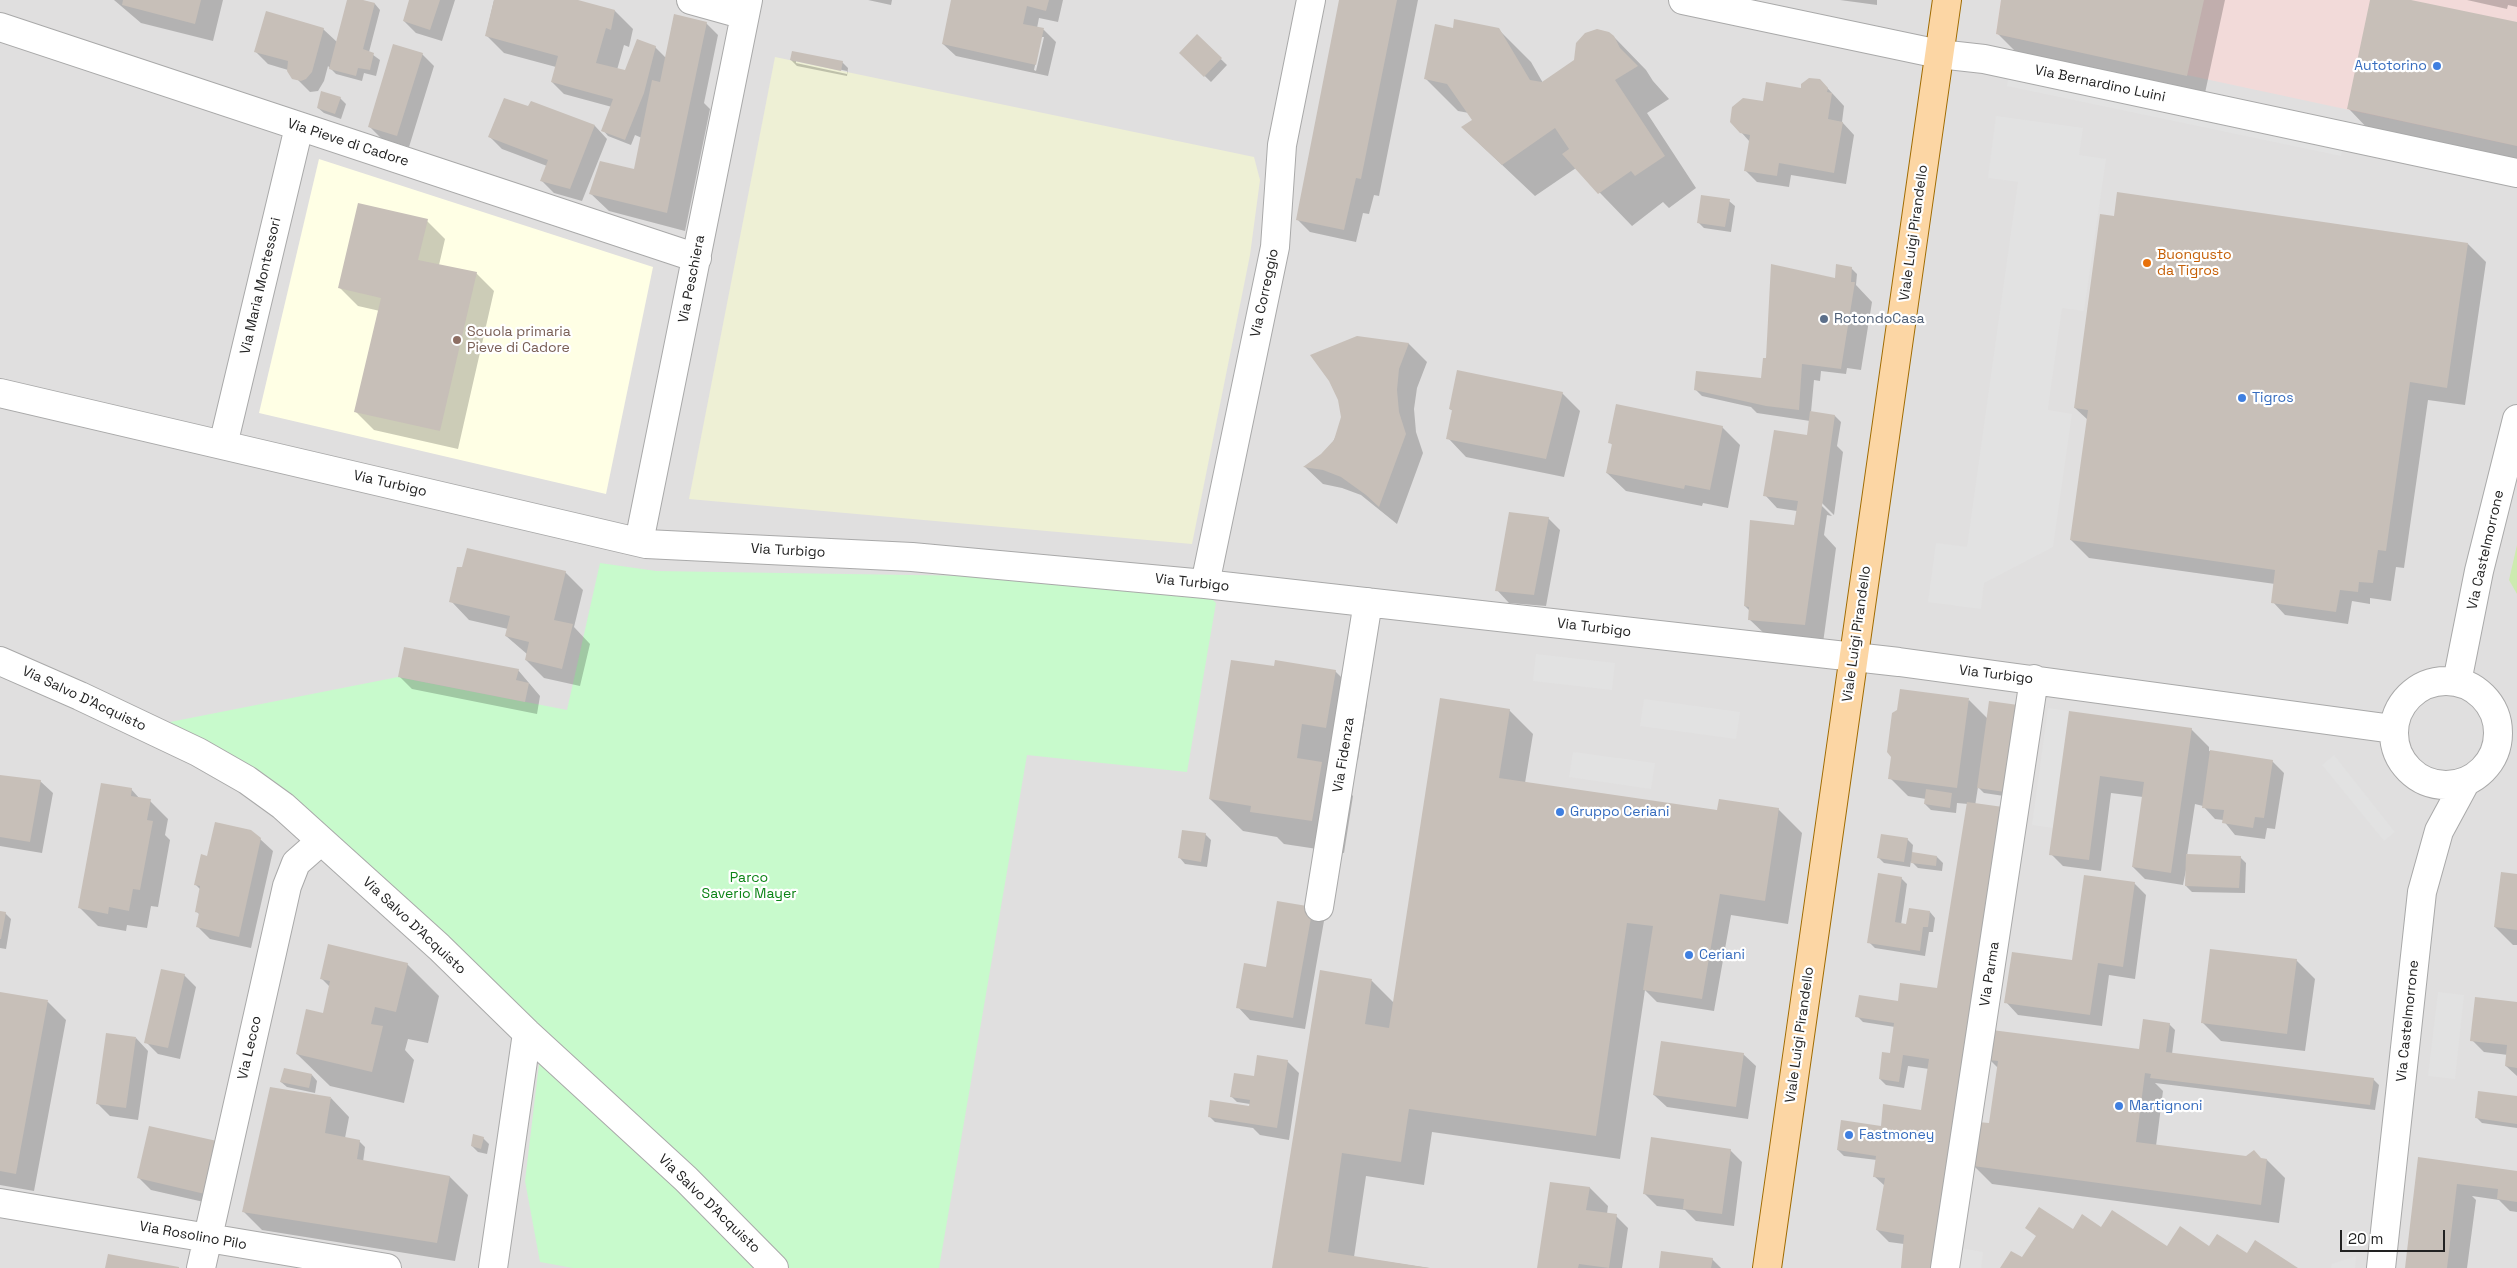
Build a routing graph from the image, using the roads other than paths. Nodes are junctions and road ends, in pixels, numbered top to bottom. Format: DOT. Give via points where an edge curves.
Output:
graph roads {
  1 [pos="690,0"];
  2 [pos="1311,0"];
  3 [pos="1683,0"];
  4 [pos="1947,0"];
  5 [pos="747,7"];
  6 [pos="0,26"];
  7 [pos="1939,54"];
  8 [pos="299,127"];
  9 [pos="2517,173"];
  10 [pos="697,258"];
  11 [pos="0,393"];
  12 [pos="2517,419"];
  13 [pos="223,446"];
  14 [pos="639,542"];
  15 [pos="1205,584"];
  16 [pos="1368,602"];
  17 [pos="1853,658"];
  18 [pos="0,661"];
  19 [pos="2034,679"];
  20 [pos="2457,682"];
  21 [pos="2494,712"];
  22 [pos="2517,726"];
  23 [pos="2393,729"];
  24 [pos="2465,782"];
  25 [pos="321,841"];
  26 [pos="1319,907"];
  27 [pos="528,1034"];
  28 [pos="0,1203"];
  29 [pos="208,1239"];
  30 [pos="201,1268"];
  31 [pos="387,1268"];
  32 [pos="493,1268"];
  33 [pos="774,1268"];
  34 [pos="1767,1268"];
  35 [pos="1945,1268"];
  36 [pos="2381,1268"];
  1 -- 5 [label="street, Via Peschiera"];
  2 -- 15 [label="street, Via Correggio" via="1282,145 1274,247"];
  3 -- 7 [label="street, Via Bernardino Luini"];
  4 -- 7 [label="main road, Viale Luigi Pirandello"];
  5 -- 10 [label="street, Via Peschiera"];
  6 -- 8 [label="street, Via Pieve di Cadore"];
  7 -- 9 [label="street, Via Bernardino Luini" via="1984,59"];
  7 -- 17 [label="main road, Viale Luigi Pirandello"];
  8 -- 10 [label="street, Via Pieve di Cadore"];
  8 -- 13 [label="street, Via Maria Montessori"];
  10 -- 14 [label="street, Via Peschiera"];
  11 -- 13 [label="street, Via Turbigo"];
  12 -- 20 [label="street, Via Castelmorrone" via="2479,571"];
  13 -- 14 [label="street, Via Turbigo"];
  14 -- 15 [label="street, Via Turbigo" via="929,559"];
  15 -- 16 [label="street, Via Turbigo"];
  16 -- 17 [label="street, Via Turbigo"];
  16 -- 26 [label="street, Via Fidenza"];
  17 -- 19 [label="street, Via Turbigo"];
  17 -- 34 [label="main road, Viale Luigi Pirandello"];
  18 -- 25 [label="street, Via Salvo D'Acquisto" via="80,696 228,769 283,806"];
  19 -- 23 [label="street, Via Turbigo"];
  19 -- 35 [label="street, Via Parma"];
  20 -- 21 [label="street" via="2473,688"];
  20 -- 23 [label="street" via="2440,681 2422,686 2408,697 2398,712"];
  21 -- 22 [label="street"];
  21 -- 24 [label="street" via="2498,728 2497,745 2491,761 2480,774"];
  23 -- 24 [label="street" via="2402,763 2414,776 2430,784 2448,786"];
  24 -- 36 [label="street, Via Castelmorrone" via="2439,832 2422,892"];
  25 -- 27 [label="street, Via Salvo D'Acquisto" via="439,947"];
  25 -- 29 [label="street, Via Lecco" via="296,863 287,886"];
  27 -- 32 [label="street"];
  27 -- 33 [label="street, Via Salvo D'Acquisto" via="686,1179"];
  28 -- 29 [label="street, Via Rosolino Pilo"];
  29 -- 30 [label="street, Via Lecco"];
  29 -- 31 [label="street, Via Rosolino Pilo"];
}
